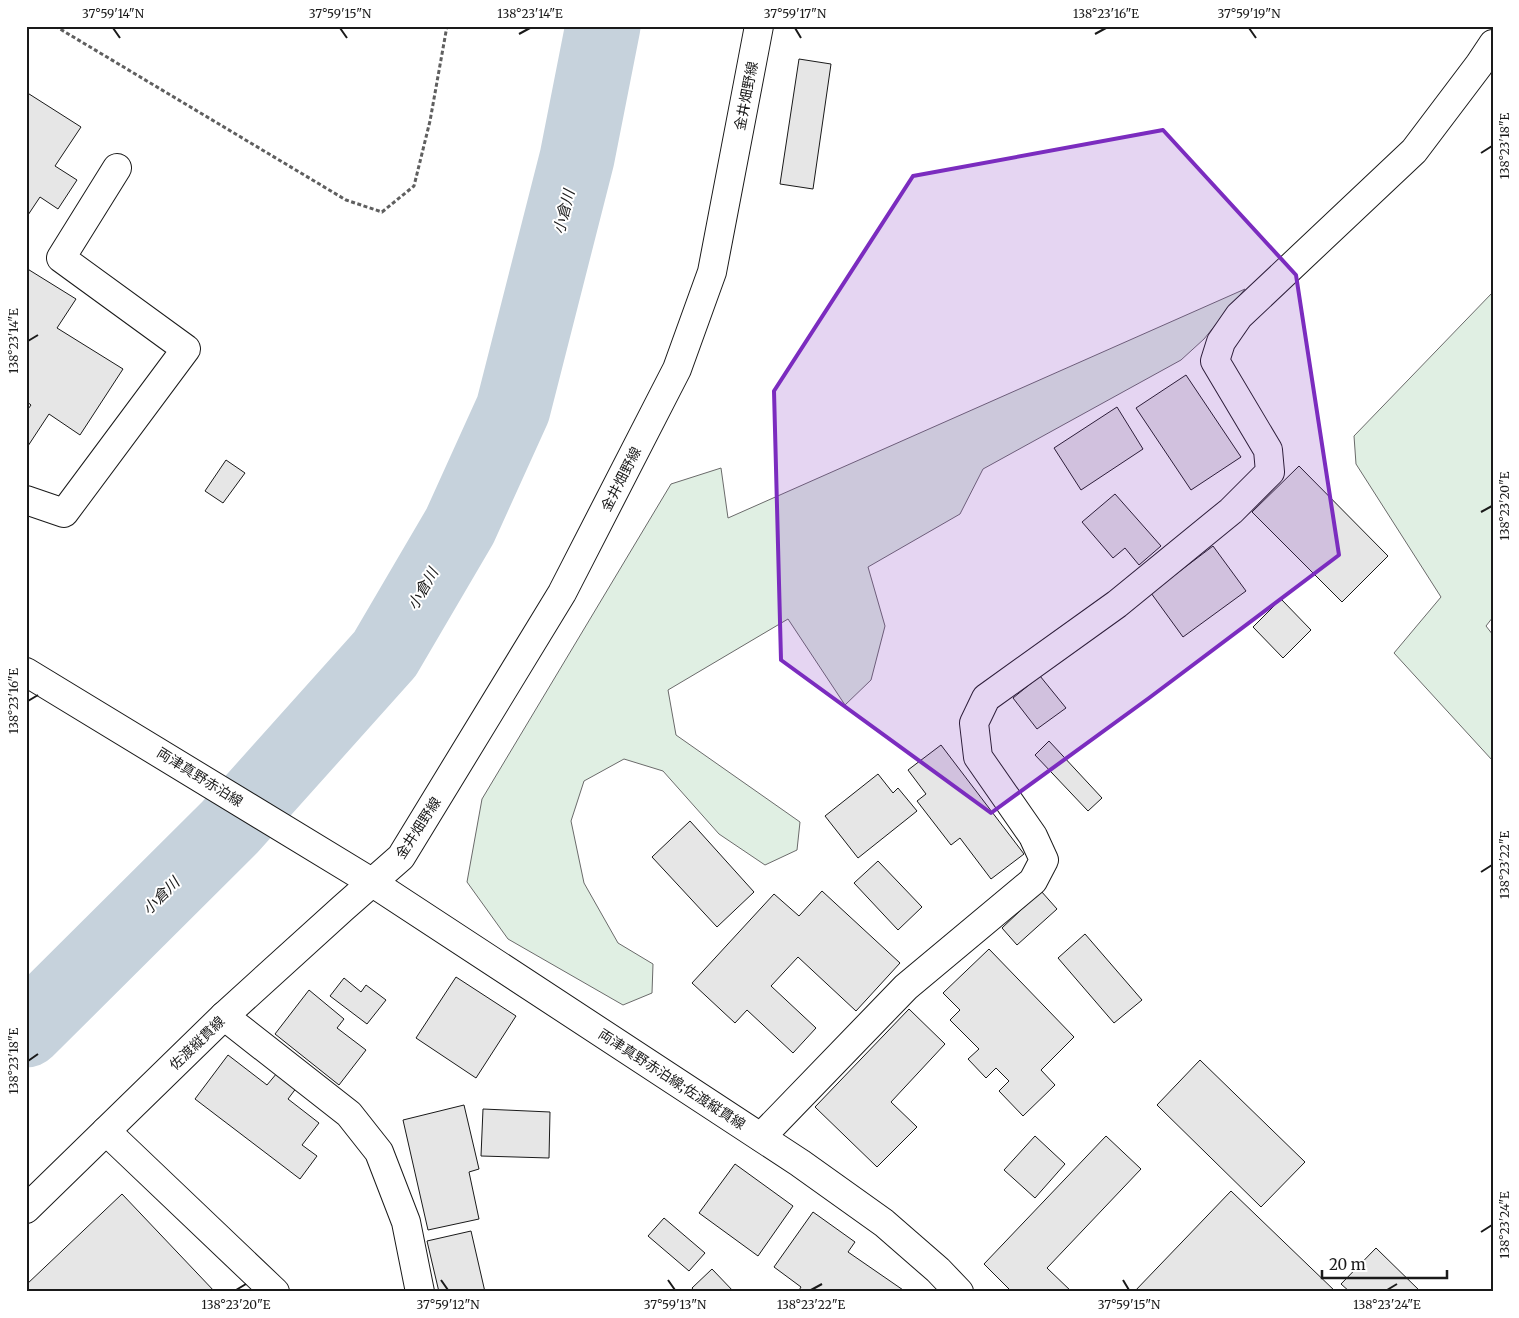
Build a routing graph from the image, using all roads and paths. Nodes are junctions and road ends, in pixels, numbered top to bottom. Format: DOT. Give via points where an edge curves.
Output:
graph roads {
  1 [pos="55,26"];
  2 [pos="446,26"];
  3 [pos="760,26"];
  4 [pos="1493,44"];
  5 [pos="117,168"];
  6 [pos="26,500"];
  7 [pos="26,672"];
  8 [pos="373,883"];
  9 [pos="224,1016"];
  10 [pos="106,1132"];
  11 [pos="761,1137"];
  12 [pos="26,1209"];
  13 [pos="275,1292"];
  14 [pos="420,1292"];
  15 [pos="959,1292"];
  1 -- 2 [label="path" via="346,200 382,212 414,186 430,121"];
  3 -- 8 [label="main road, 金井畑野線" via="712,272 677,369 562,593 402,857"];
  4 -- 11 [label="main road" via="1414,151 1239,316 1221,342 1215,361 1268,450 1270,472 1231,511 1117,604 986,698 974,723 978,757 1033,836 1044,860 1033,881 906,987"];
  5 -- 6 [label="main road" via="61,258 186,349 64,514"];
  7 -- 8 [label="main road, 両津真野赤泊線"];
  8 -- 9 [label="main road, 佐渡縦貫線"];
  8 -- 11 [label="main road, 両津真野赤泊線;佐渡縦貫線"];
  9 -- 10 [label="main road, 佐渡縦貫線"];
  9 -- 14 [label="main road" via="349,1114 379,1152 406,1222"];
  10 -- 12 [label="main road, 佐渡縦貫線"];
  10 -- 13 [label="main road"];
  11 -- 15 [label="main road, 両津真野赤泊線;佐渡縦貫線" via="884,1223"];
}
